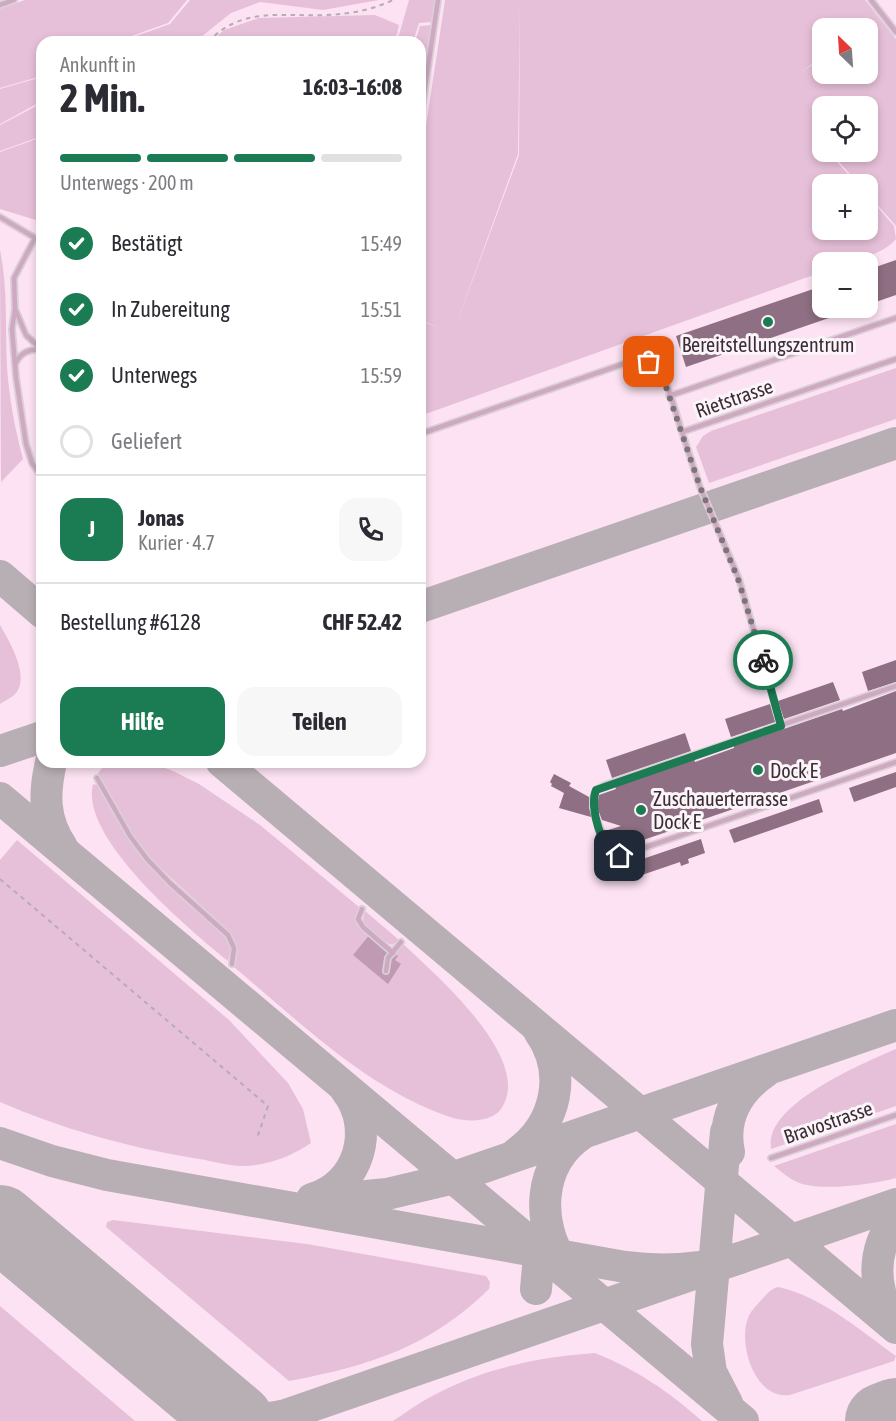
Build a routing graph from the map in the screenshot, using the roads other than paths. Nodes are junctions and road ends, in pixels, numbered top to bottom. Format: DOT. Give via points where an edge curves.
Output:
graph roads {
  1 [pos="14,0"];
  2 [pos="438,0"];
  3 [pos="871,0"];
  4 [pos="0,5"];
  5 [pos="896,32"];
  6 [pos="426,80"];
  7 [pos="0,217"];
  8 [pos="35,238"];
  9 [pos="15,309"];
  10 [pos="896,318"];
  11 [pos="36,345"];
  12 [pos="36,351"];
  13 [pos="896,358"];
  14 [pos="15,366"];
  15 [pos="669,396"];
  16 [pos="426,432"];
  17 [pos="682,432"];
  18 [pos="36,469"];
  19 [pos="896,686"];
  20 [pos="781,726"];
  21 [pos="896,762"];
  22 [pos="97,778"];
  23 [pos="362,909"];
  24 [pos="401,942"];
  25 [pos="393,953"];
  26 [pos="232,964"];
  27 [pos="386,971"];
  28 [pos="896,1115"];
  29 [pos="771,1158"];
  1 -- 4 [label="lane"];
  2 -- 6 [label="lane"];
  3 -- 5 [label="lane"];
  7 -- 8 [label="lane"];
  8 -- 9 [label="lane" via="15,273"];
  9 -- 11 [label="lane" via="26,334"];
  9 -- 14 [label="lane"];
  10 -- 15 [label="lane"];
  12 -- 14 [label="lane" via="20,356"];
  13 -- 17 [label="lane, Rietstrasse"];
  14 -- 18 [label="lane" via="27,452"];
  15 -- 16 [label="lane, Rietstrasse" via="654,365 635,361"];
  15 -- 17 [label="lane, Rietstrasse"];
  17 -- 20 [label="lane" via="738,579"];
  19 -- 20 [label="lane"];
  20 -- 21 [label="lane" via="596,790 593,808 608,849 620,856 630,854"];
  22 -- 26 [label="lane" via="147,859 228,935 234,948"];
  23 -- 25 [label="lane" via="358,919 363,927"];
  24 -- 25 [label="lane"];
  25 -- 27 [label="lane"];
  28 -- 29 [label="lane, Bravostrasse"];
}
